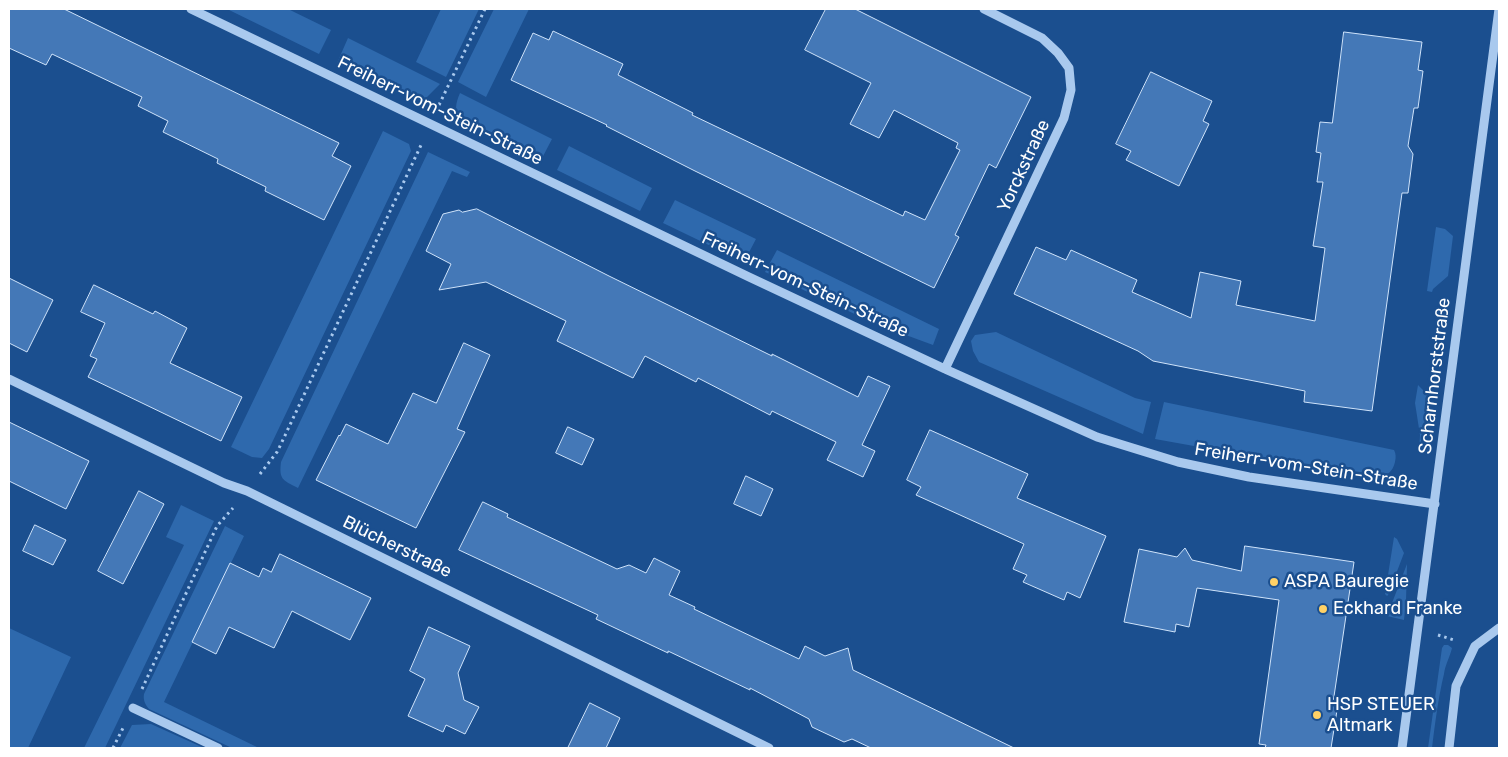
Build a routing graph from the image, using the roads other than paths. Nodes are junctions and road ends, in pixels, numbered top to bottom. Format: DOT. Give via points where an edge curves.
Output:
graph roads {
  1 [pos="191,9"];
  2 [pos="984,9"];
  3 [pos="1499,9"];
  4 [pos="945,369"];
  5 [pos="9,379"];
  6 [pos="1435,504"];
  7 [pos="1499,628"];
  8 [pos="133,708"];
  9 [pos="218,748"];
  10 [pos="769,748"];
  11 [pos="1402,748"];
  12 [pos="1449,748"];
  1 -- 4 [label="street, Freiherr-vom-Stein-Straße"];
  2 -- 4 [label="street, Yorckstraße" via="1042,38 1069,68 1071,90 1064,118"];
  3 -- 6 [label="street, Scharnhorststraße"];
  4 -- 6 [label="street, Freiherr-vom-Stein-Straße" via="1097,436 1178,462 1249,477"];
  5 -- 10 [label="street, Blücherstraße" via="224,483 248,491"];
  6 -- 11 [label="street, Scharnhorststraße"];
  7 -- 12 [label="street" via="1475,646 1456,686"];
  8 -- 9 [label="street"];
}
